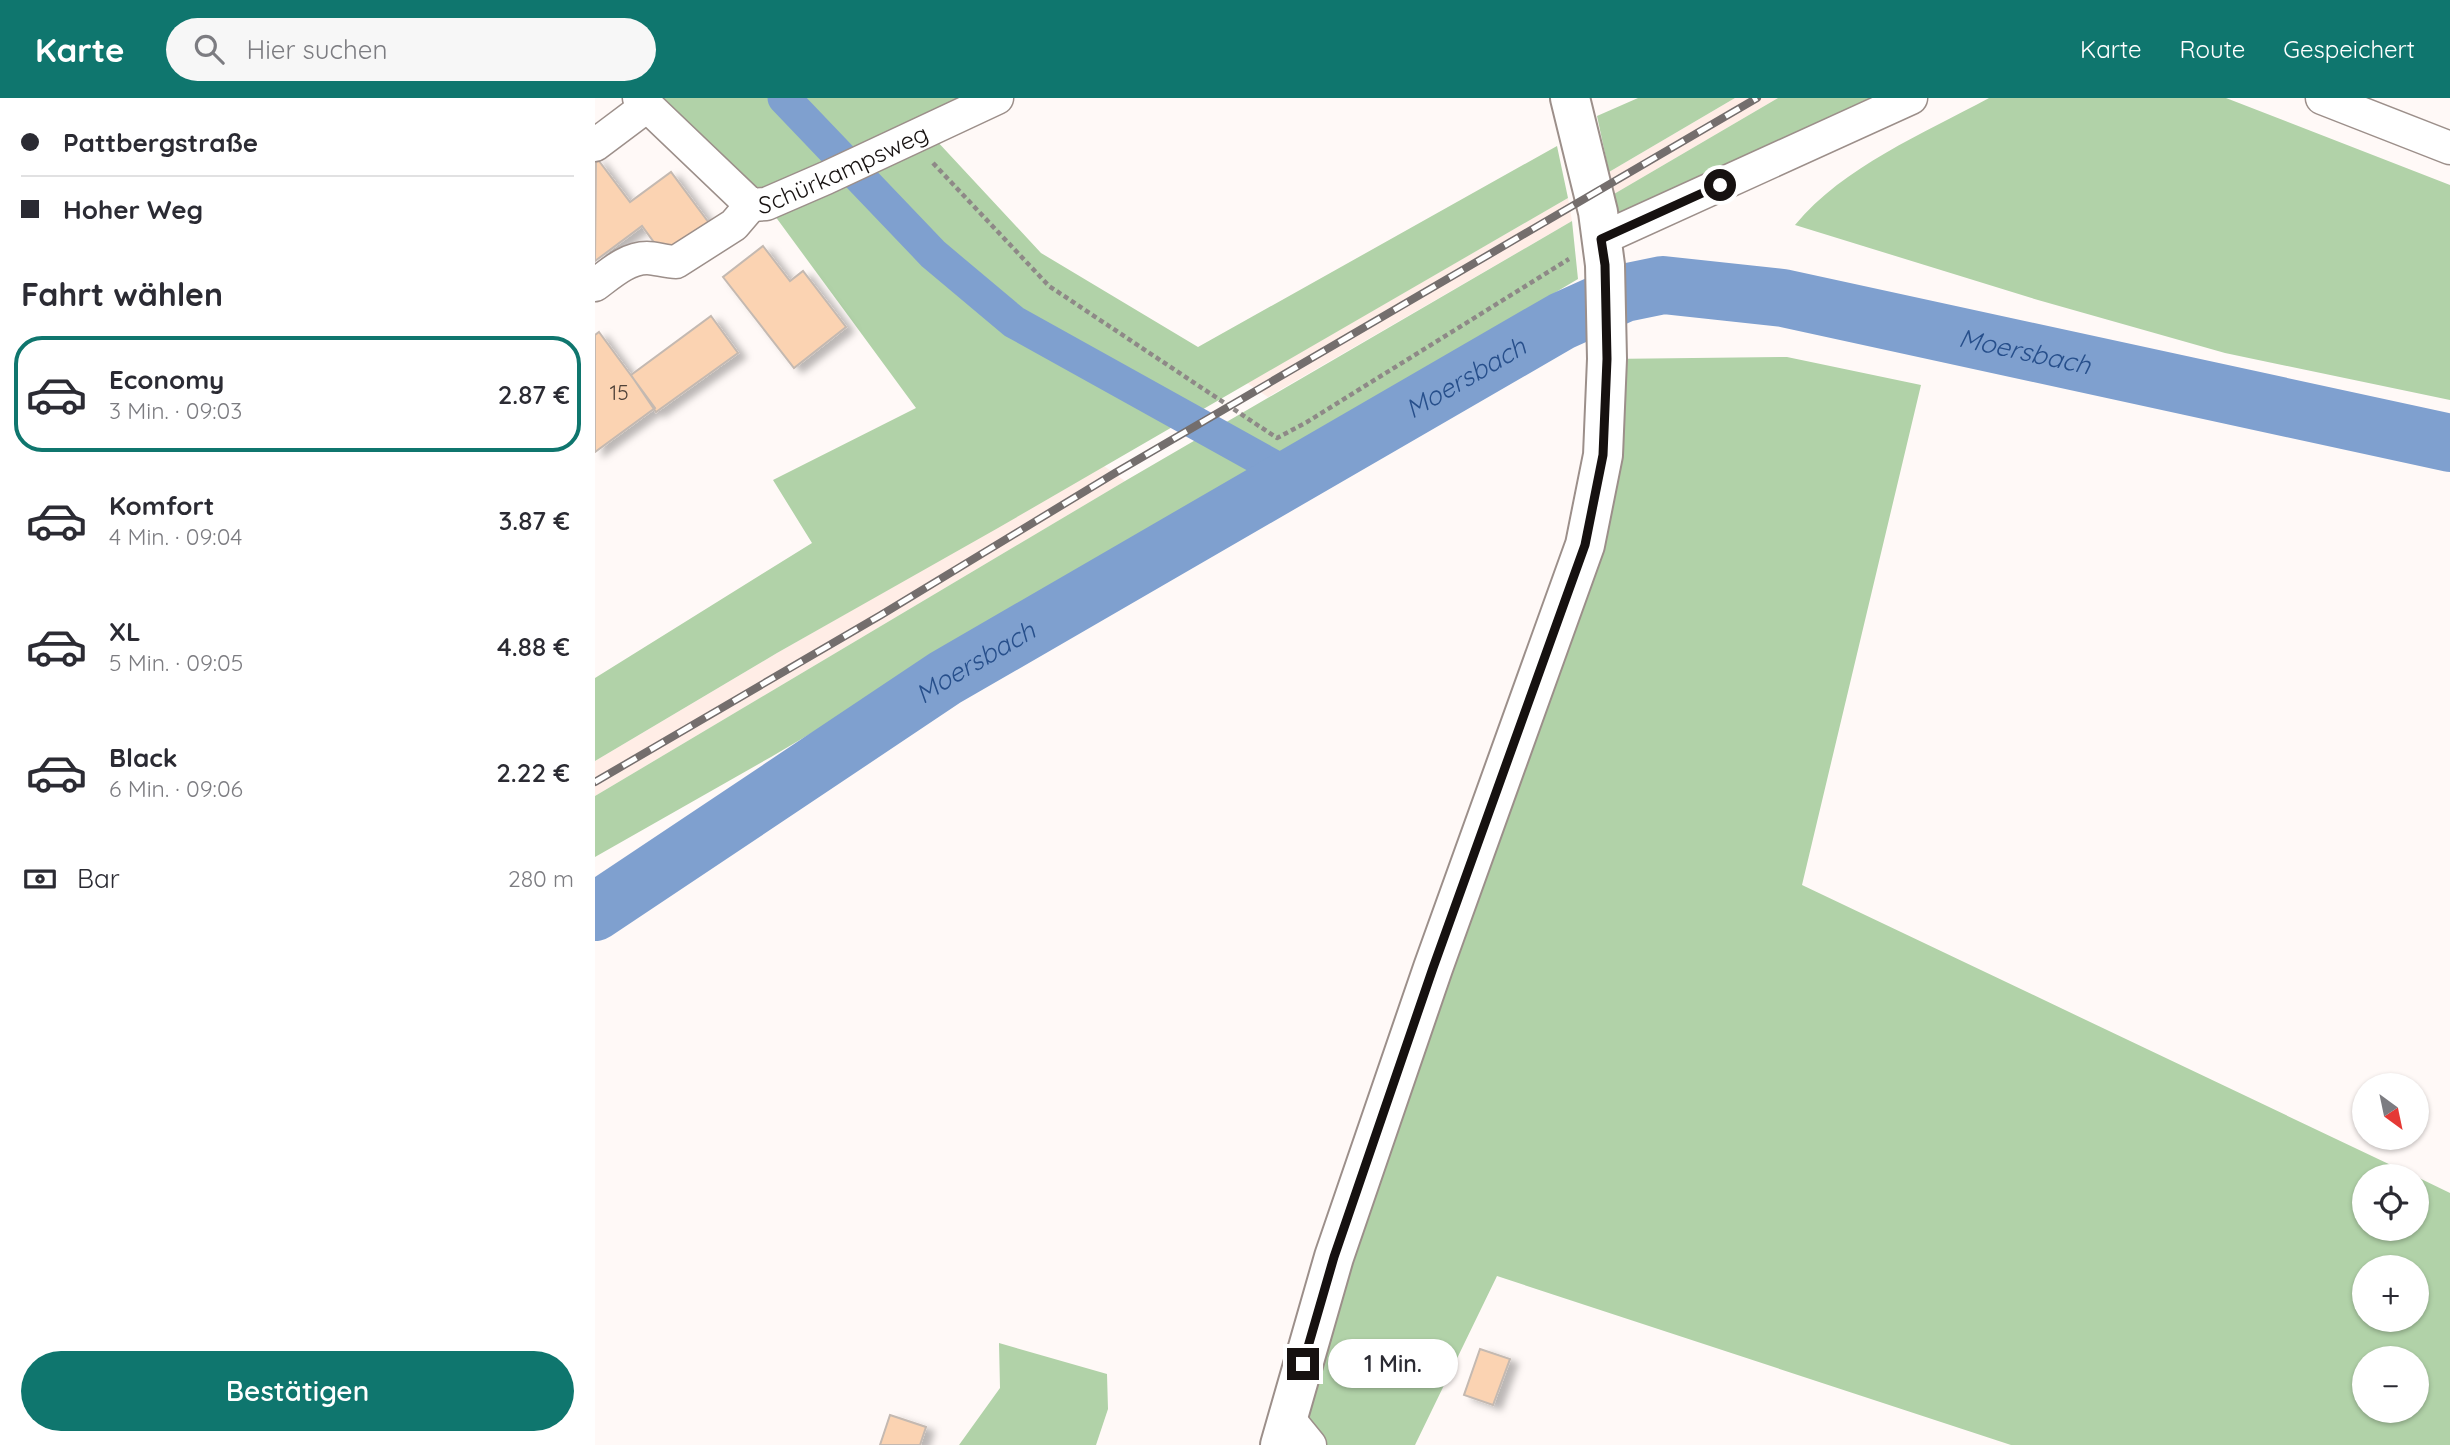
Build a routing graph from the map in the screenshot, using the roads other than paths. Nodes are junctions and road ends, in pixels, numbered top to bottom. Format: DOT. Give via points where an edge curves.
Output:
graph roads {
  1 [pos="997,98"];
  2 [pos="1570,98"];
  3 [pos="1911,98"];
  4 [pos="2322,98"];
  5 [pos="643,102"];
  6 [pos="595,145"];
  7 [pos="2450,148"];
  8 [pos="751,205"];
  9 [pos="1601,239"];
  10 [pos="595,285"];
  11 [pos="1293,1436"];
  1 -- 8 [label="street, Schürkampsweg" via="826,178 766,204"];
  2 -- 9 [label="main road"];
  3 -- 9 [label="street"];
  4 -- 7 [label="street"];
  5 -- 6 [label="street"];
  5 -- 8 [label="street, Schürkampsweg"];
  8 -- 10 [label="street" via="734,225 676,262 635,260"];
  9 -- 11 [label="main road" via="1607,335 1603,455 1585,545 1334,1257"];
}
